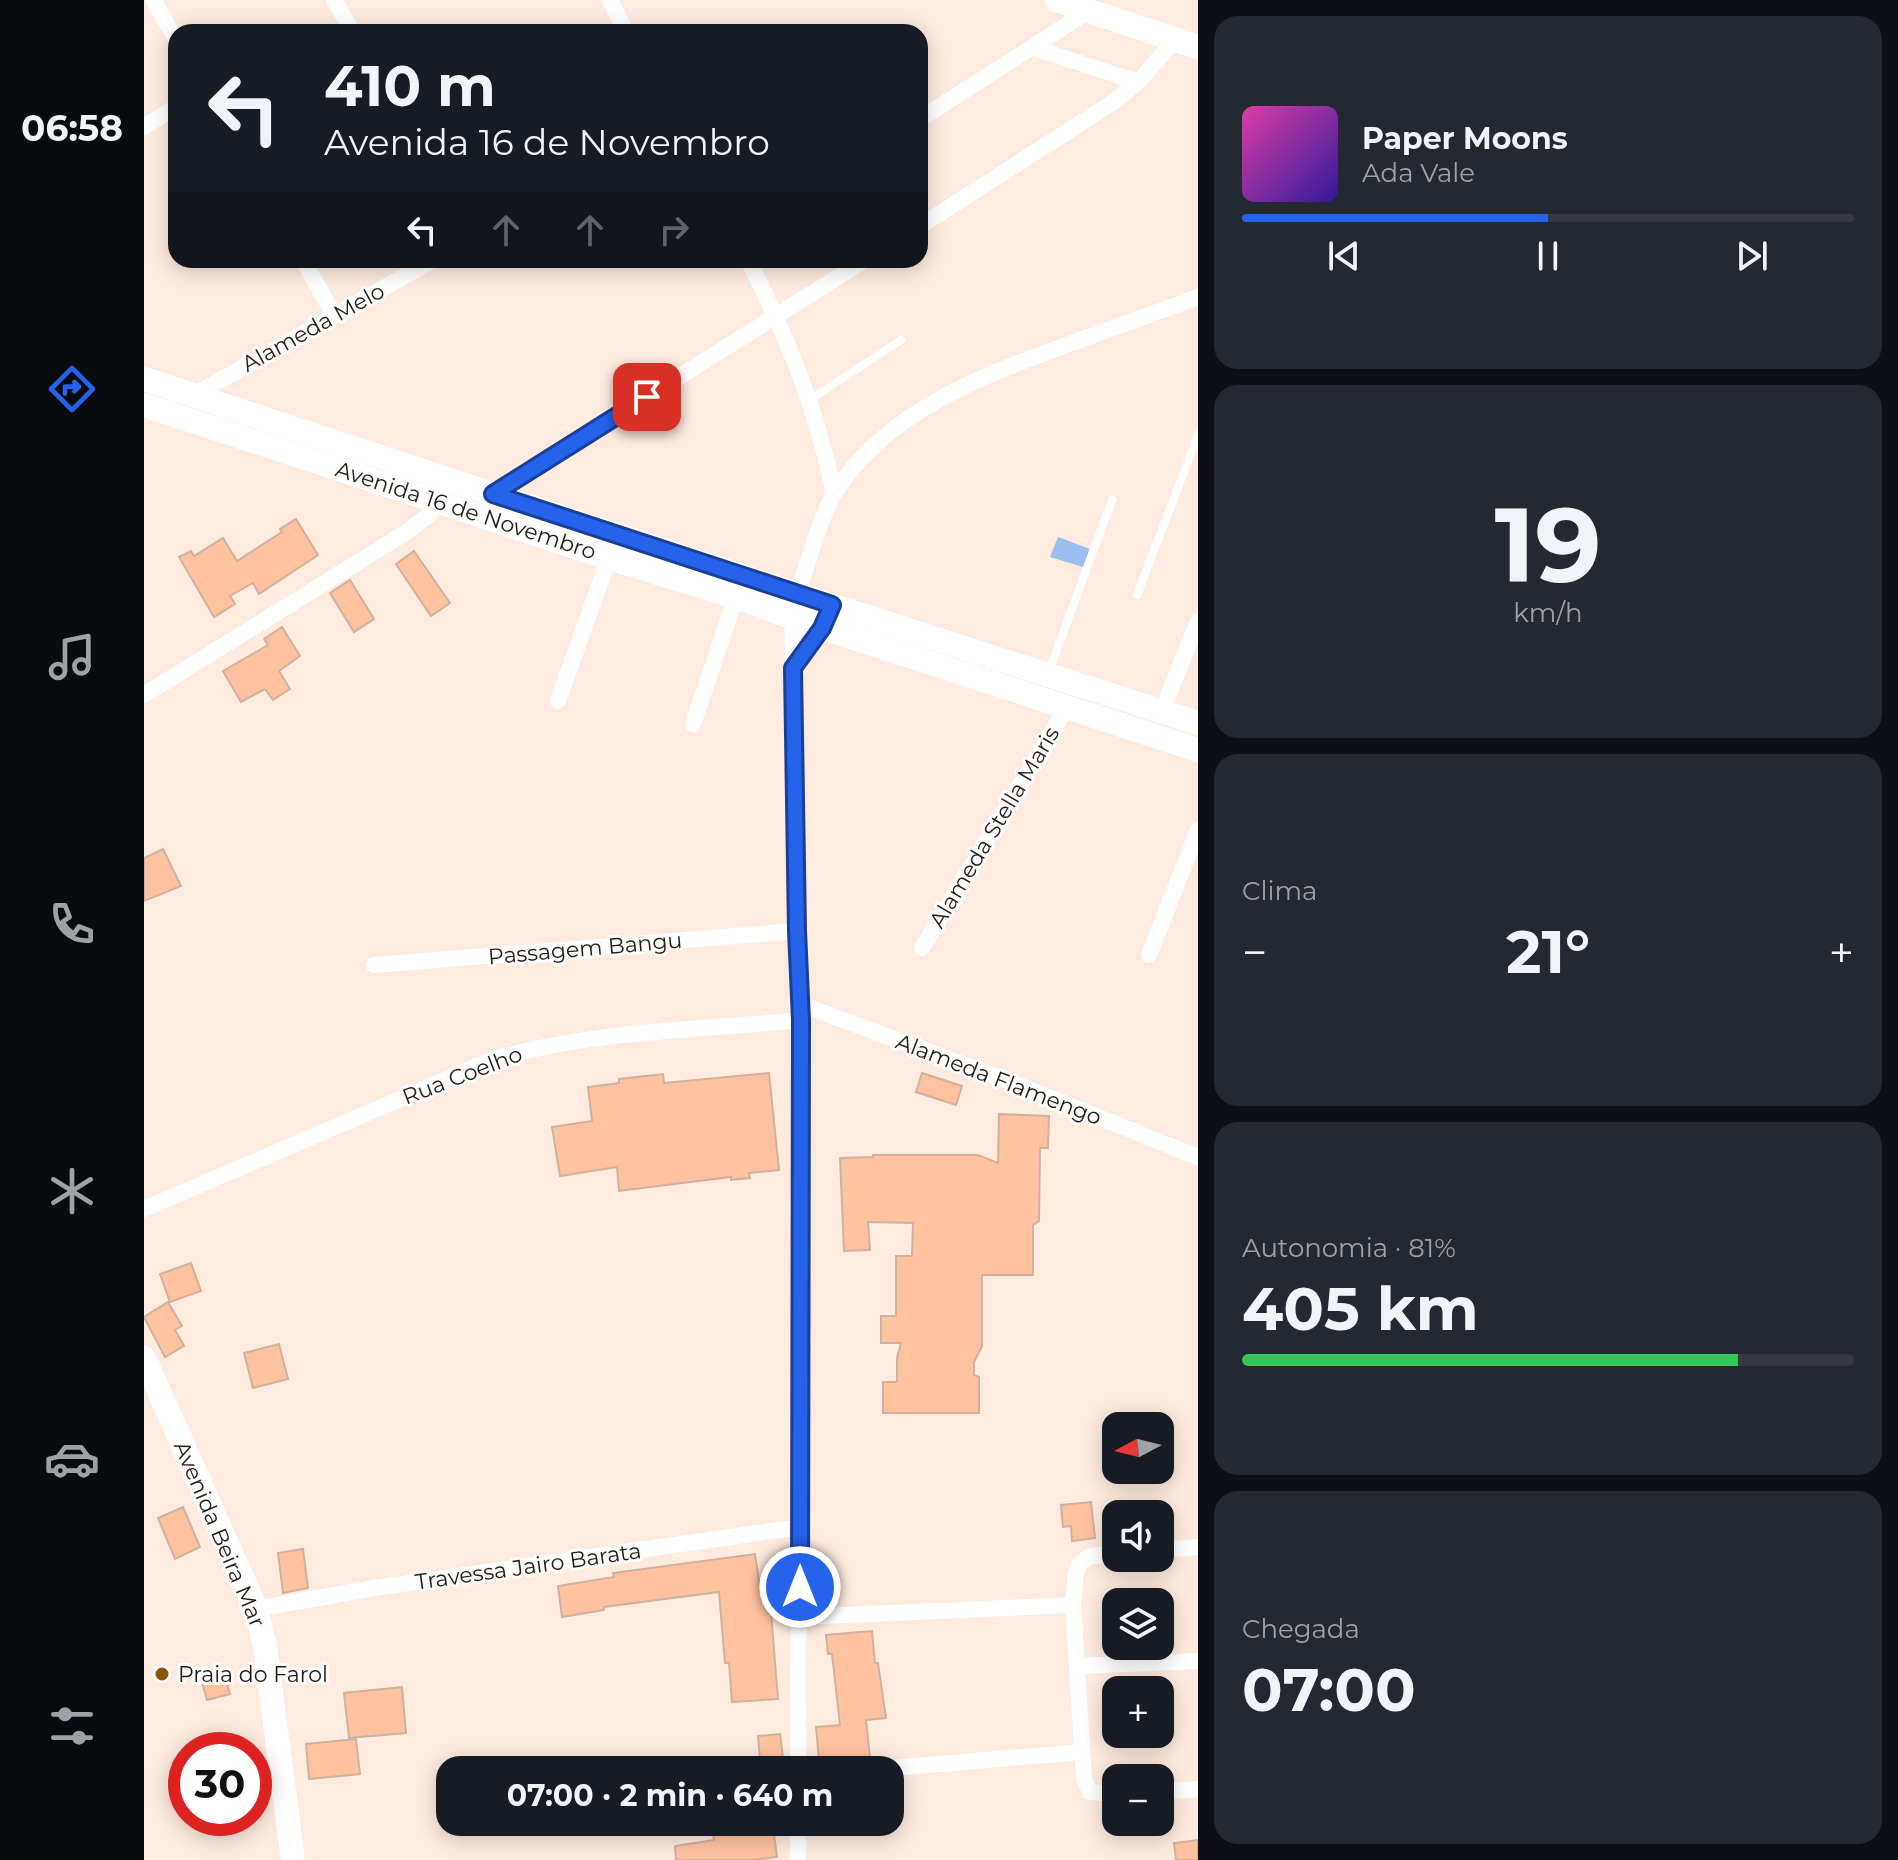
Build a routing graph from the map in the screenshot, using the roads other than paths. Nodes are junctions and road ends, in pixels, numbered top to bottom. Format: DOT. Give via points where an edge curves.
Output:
graph roads {
  1 [pos="153,0"];
  2 [pos="334,0"];
  3 [pos="610,0"];
  4 [pos="1056,0"];
  5 [pos="1090,10"];
  6 [pos="348,24"];
  7 [pos="622,24"];
  8 [pos="168,25"];
  9 [pos="1186,44"];
  10 [pos="1034,48"];
  11 [pos="1138,82"];
  12 [pos="168,112"];
  13 [pos="928,114"];
  14 [pos="144,127"];
  15 [pos="928,221"];
  16 [pos="308,268"];
  17 [pos="419,268"];
  18 [pos="752,268"];
  19 [pos="852,268"];
  20 [pos="1198,297"];
  21 [pos="334,315"];
  22 [pos="776,315"];
  23 [pos="901,340"];
  24 [pos="144,379"];
  25 [pos="194,395"];
  26 [pos="811,399"];
  27 [pos="144,405"];
  28 [pos="1198,435"];
  29 [pos="447,491"];
  30 [pos="834,493"];
  31 [pos="493,494"];
  32 [pos="1112,500"];
  33 [pos="609,558"];
  34 [pos="1137,595"];
  35 [pos="736,597"];
  36 [pos="832,605"];
  37 [pos="796,606"];
  38 [pos="1198,621"];
  39 [pos="822,628"];
  40 [pos="793,668"];
  41 [pos="1047,675"];
  42 [pos="144,695"];
  43 [pos="558,701"];
  44 [pos="1067,707"];
  45 [pos="1162,711"];
  46 [pos="1198,723"];
  47 [pos="693,724"];
  48 [pos="1198,750"];
  49 [pos="1198,830"];
  50 [pos="797,931"];
  51 [pos="922,948"];
  52 [pos="1149,955"];
  53 [pos="374,965"];
  54 [pos="800,1012"];
  55 [pos="1198,1157"];
  56 [pos="144,1209"];
  57 [pos="144,1358"];
  58 [pos="800,1527"];
  59 [pos="1198,1547"];
  60 [pos="1174,1549"];
  61 [pos="1102,1554"];
  62 [pos="1073,1605"];
  63 [pos="256,1609"];
  64 [pos="800,1617"];
  65 [pos="1198,1661"];
  66 [pos="1078,1666"];
  67 [pos="1082,1752"];
  68 [pos="798,1756"];
  69 [pos="904,1767"];
  70 [pos="1198,1789"];
  71 [pos="1174,1791"];
  72 [pos="1102,1793"];
  73 [pos="798,1836"];
  74 [pos="293,1860"];
  75 [pos="798,1860"];
  1 -- 8 [label="street"];
  2 -- 6 [label="street"];
  3 -- 7 [label="street"];
  4 -- 5 [label="main road"];
  5 -- 9 [label="main road"];
  5 -- 10 [label="street"];
  9 -- 11 [label="street"];
  10 -- 11 [label="street"];
  10 -- 13 [label="street"];
  11 -- 15 [label="street"];
  12 -- 14 [label="street"];
  16 -- 21 [label="street"];
  17 -- 21 [label="street, Alameda Melo"];
  18 -- 22 [label="street"];
  19 -- 22 [label="street"];
  20 -- 30 [label="street" via="1026,359 942,397 897,425"];
  21 -- 25 [label="street, Alameda Melo"];
  22 -- 26 [label="street"];
  22 -- 31 [label="street"];
  23 -- 26 [label="lane"];
  24 -- 25 [label="main road, Avenida 16 de Novembro"];
  25 -- 29 [label="main road, Avenida 16 de Novembro"];
  26 -- 30 [label="street"];
  27 -- 29 [label="main road, Avenida 16 de Novembro"];
  28 -- 34 [label="lane"];
  29 -- 31 [label="main road, Avenida 16 de Novembro"];
  29 -- 33 [label="main road, Avenida 16 de Novembro"];
  29 -- 42 [label="street" via="429,515 405,533"];
  30 -- 37 [label="street"];
  31 -- 37 [label="main road, Avenida 16 de Novembro"];
  32 -- 41 [label="lane"];
  33 -- 35 [label="main road, Avenida 16 de Novembro"];
  33 -- 43 [label="street"];
  35 -- 37 [label="main road, Avenida 16 de Novembro"];
  35 -- 47 [label="street"];
  36 -- 37 [label="main road, Avenida 16 de Novembro"];
  36 -- 39 [label="street"];
  36 -- 41 [label="main road, Avenida 16 de Novembro"];
  37 -- 39 [label="main road, Avenida 16 de Novembro"];
  37 -- 40 [label="street"];
  38 -- 45 [label="street"];
  39 -- 40 [label="street"];
  39 -- 44 [label="main road, Avenida 16 de Novembro"];
  40 -- 50 [label="street"];
  41 -- 45 [label="main road, Avenida 16 de Novembro"];
  44 -- 48 [label="main road, Avenida 16 de Novembro"];
  44 -- 51 [label="street, Alameda Stella Maris"];
  45 -- 46 [label="main road, Avenida 16 de Novembro"];
  49 -- 52 [label="street"];
  50 -- 53 [label="street, Passagem Bangu"];
  50 -- 54 [label="street"];
  54 -- 55 [label="street, Alameda Flamengo" via="995,1076"];
  54 -- 56 [label="street, Rua Coelho" via="573,1042 491,1060"];
  54 -- 58 [label="street"];
  57 -- 63 [label="main road, Avenida Beira Mar"];
  58 -- 63 [label="street, Travessa Jairo Barata"];
  58 -- 64 [label="street"];
  59 -- 60 [label="street"];
  61 -- 62 [label="street" via="1080,1564"];
  62 -- 64 [label="street"];
  62 -- 66 [label="street"];
  63 -- 74 [label="main road, Avenida Beira Mar"];
  64 -- 68 [label="street"];
  65 -- 66 [label="street"];
  66 -- 67 [label="street"];
  67 -- 69 [label="street"];
  67 -- 72 [label="street" via="1090,1792"];
  70 -- 71 [label="street"];
  73 -- 75 [label="street"];
}
